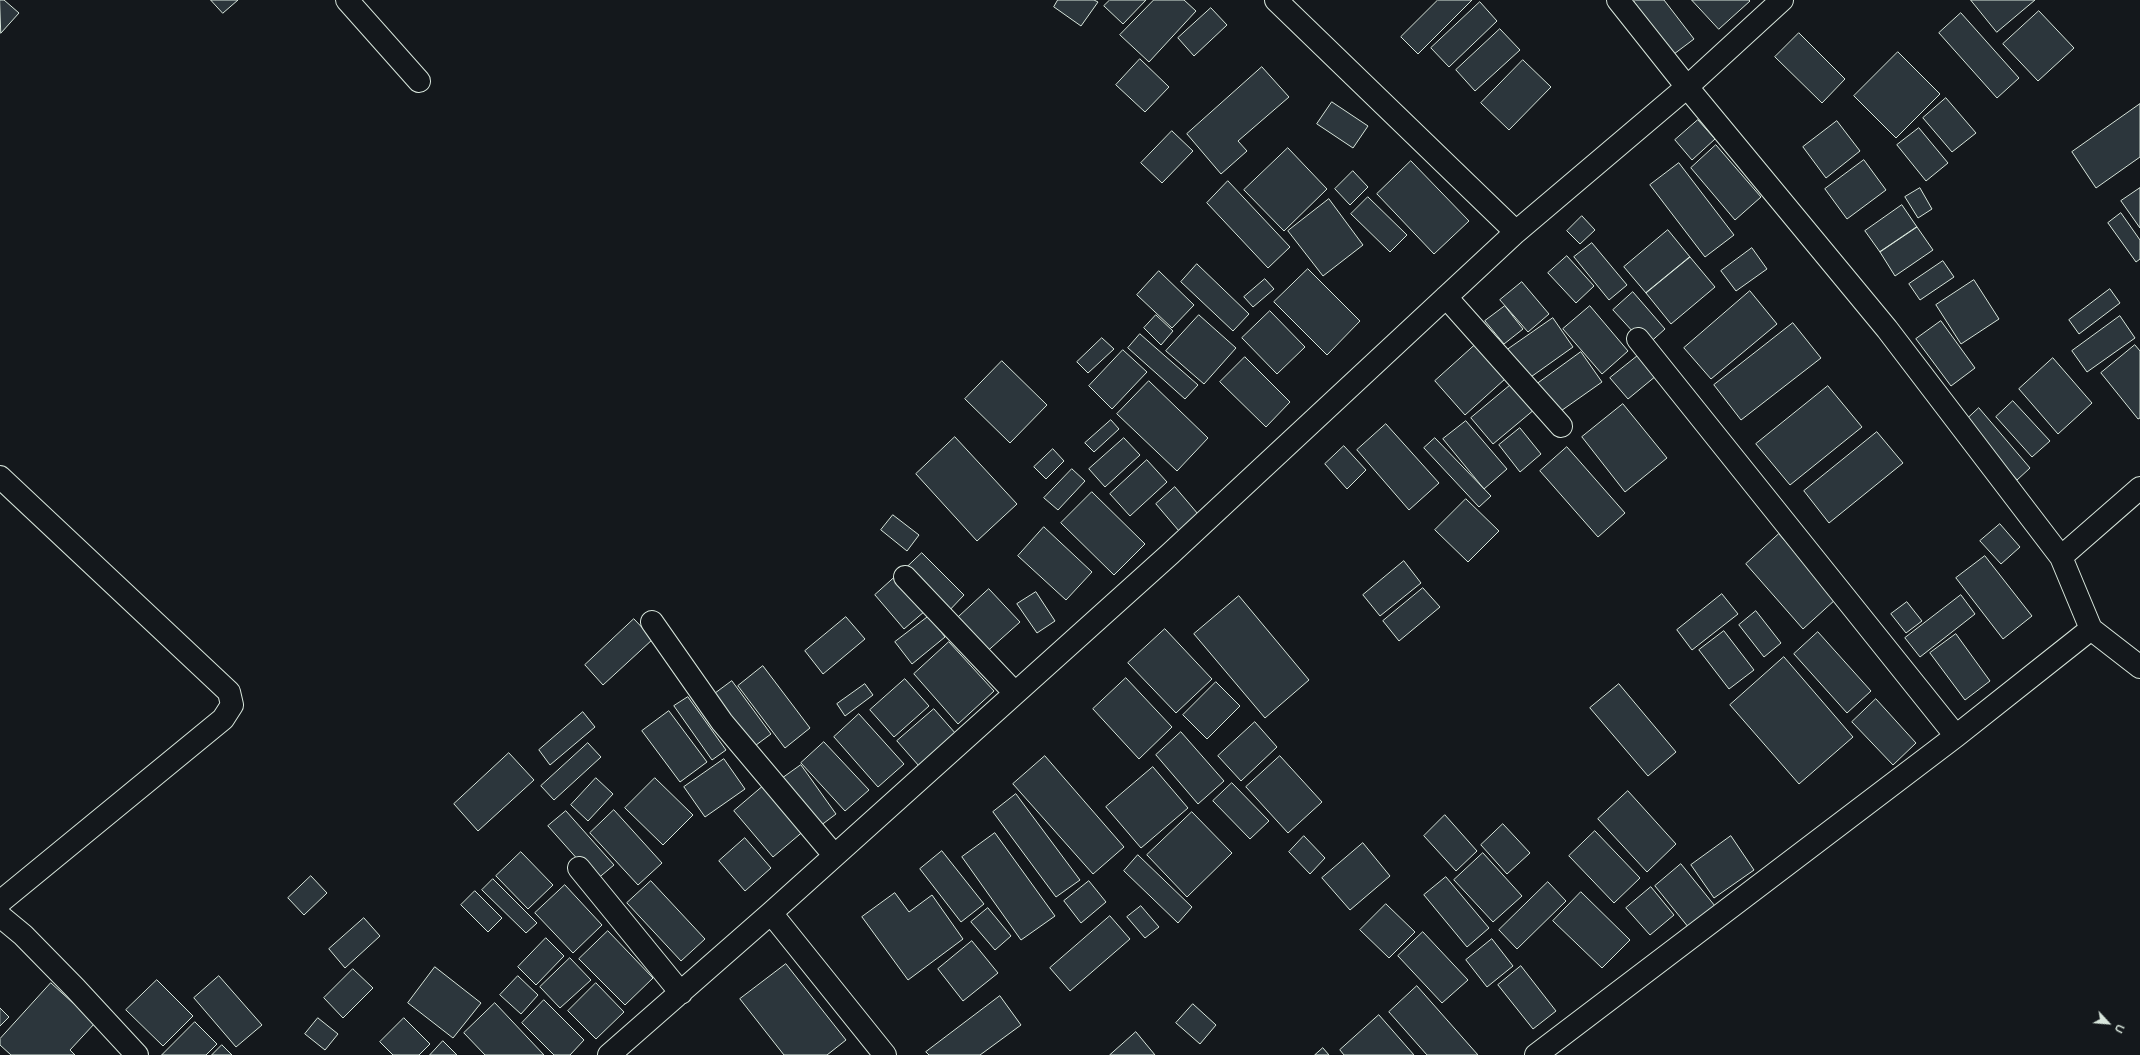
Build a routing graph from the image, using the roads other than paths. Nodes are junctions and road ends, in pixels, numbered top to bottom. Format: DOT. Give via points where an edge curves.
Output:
graph roads {
  1 [pos="347,0"];
  2 [pos="1276,0"];
  3 [pos="1618,0"];
  4 [pos="1782,0"];
  5 [pos="419,81"];
  6 [pos="1686,86"];
  7 [pos="1516,232"];
  8 [pos="1446,297"];
  9 [pos="1638,339"];
  10 [pos="1562,426"];
  11 [pos="0,477"];
  12 [pos="2140,488"];
  13 [pos="2061,557"];
  14 [pos="905,578"];
  15 [pos="652,622"];
  16 [pos="2091,629"];
  17 [pos="2140,667"];
  18 [pos="1015,693"];
  19 [pos="1956,736"];
  20 [pos="834,855"];
  21 [pos="579,868"];
  22 [pos="0,902"];
  23 [pos="770,913"];
  24 [pos="0,916"];
  25 [pos="680,993"];
  26 [pos="137,1055"];
  27 [pos="609,1055"];
  28 [pos="885,1055"];
  29 [pos="1536,1055"];
  1 -- 5 [label="street"];
  2 -- 7 [label="street"];
  3 -- 6 [label="street"];
  4 -- 6 [label="street"];
  6 -- 7 [label="street"];
  6 -- 13 [label="street" via="1887,329"];
  7 -- 8 [label="street"];
  8 -- 10 [label="street"];
  8 -- 18 [label="street" via="1176,548"];
  9 -- 19 [label="street"];
  11 -- 22 [label="street" via="229,692 232,705 224,719"];
  12 -- 13 [label="street"];
  13 -- 16 [label="street"];
  14 -- 18 [label="street"];
  15 -- 20 [label="street" via="722,722"];
  16 -- 17 [label="street"];
  16 -- 19 [label="street"];
  18 -- 20 [label="street"];
  19 -- 29 [label="street"];
  20 -- 23 [label="street"];
  21 -- 25 [label="street"];
  23 -- 25 [label="street"];
  23 -- 28 [label="street"];
  24 -- 26 [label="street" via="60,972"];
  25 -- 27 [label="street"];
}
